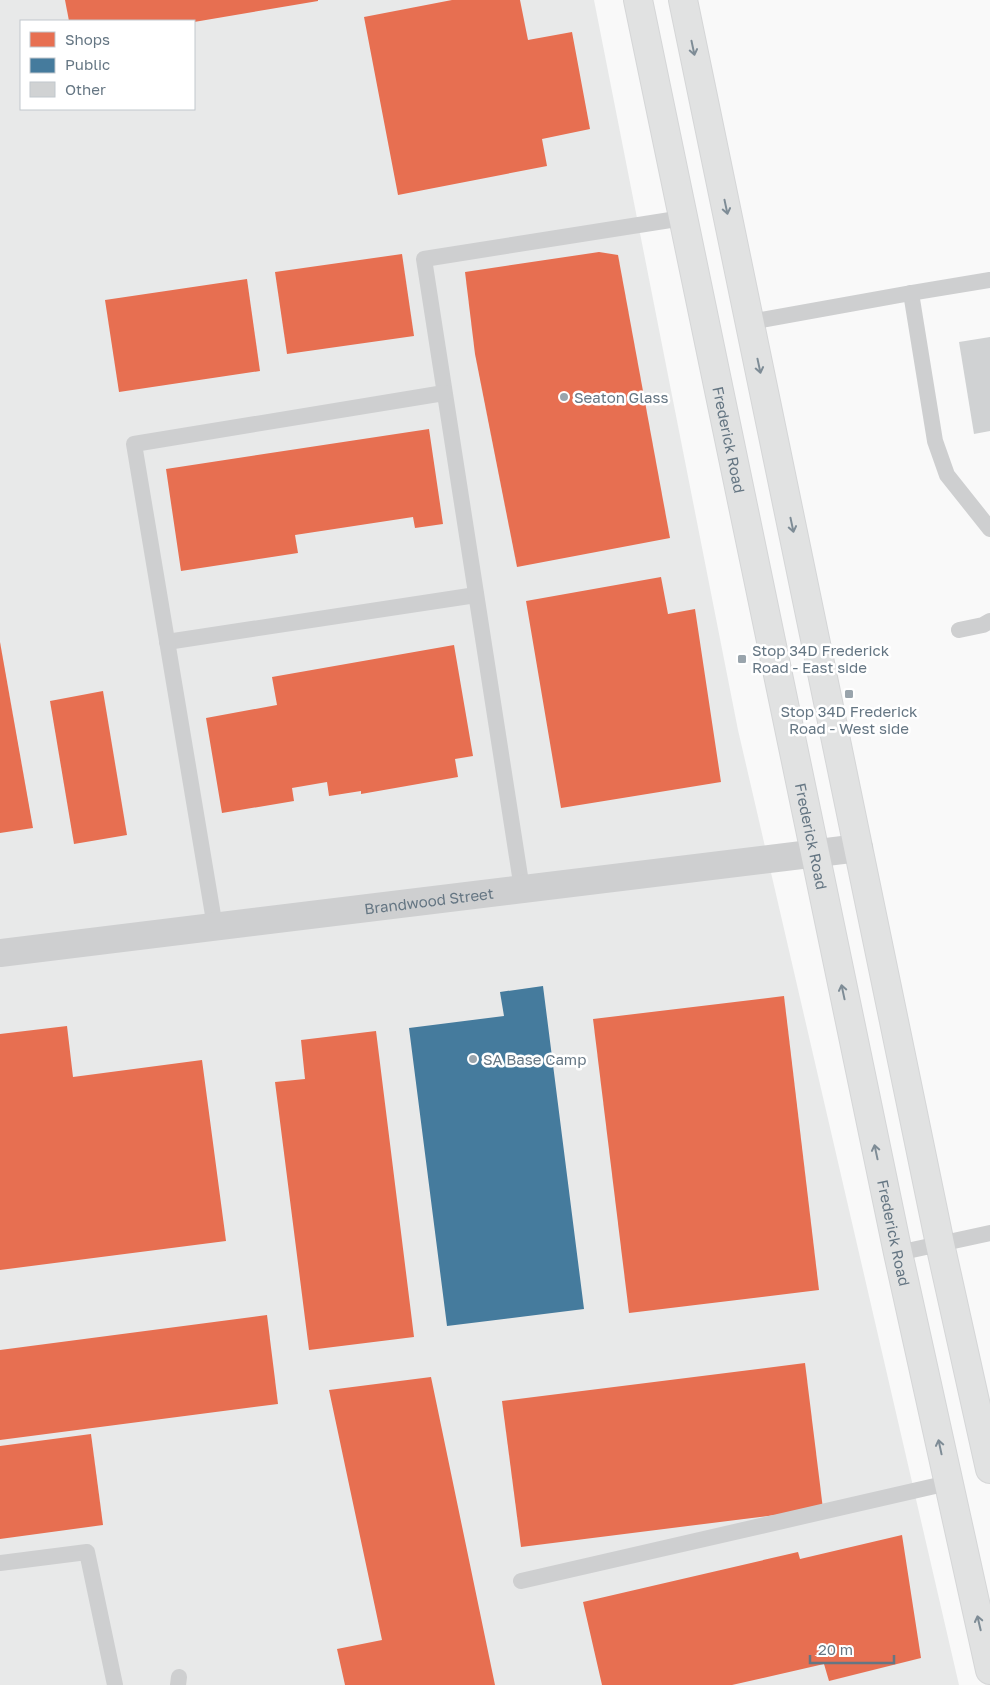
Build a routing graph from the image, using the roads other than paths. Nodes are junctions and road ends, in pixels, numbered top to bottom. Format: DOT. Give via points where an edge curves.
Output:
graph roads {
  1 [pos="638,0"];
  2 [pos="683,0"];
  3 [pos="683,218"];
  4 [pos="990,280"];
  5 [pos="911,293"];
  6 [pos="750,322"];
  7 [pos="444,393"];
  8 [pos="990,529"];
  9 [pos="476,596"];
  10 [pos="990,621"];
  11 [pos="959,630"];
  12 [pos="167,642"];
  13 [pos="859,848"];
  14 [pos="814,854"];
  15 [pos="522,889"];
  16 [pos="215,927"];
  17 [pos="0,952"];
  18 [pos="990,1234"];
  19 [pos="940,1244"];
  20 [pos="898,1253"];
  21 [pos="990,1469"];
  22 [pos="948,1483"];
  23 [pos="0,1563"];
  24 [pos="521,1580"];
  25 [pos="990,1670"];
  26 [pos="115,1685"];
  1 -- 3 [label="main road, Frederick Road"];
  2 -- 6 [label="main road, one-way"];
  3 -- 7 [label="lane" via="424,259"];
  3 -- 14 [label="main road, Frederick Road"];
  4 -- 5 [label="lane"];
  5 -- 6 [label="lane"];
  5 -- 8 [label="lane" via="935,441 947,475"];
  6 -- 13 [label="main road, one-way"];
  7 -- 9 [label="lane"];
  7 -- 12 [label="lane" via="134,444"];
  9 -- 12 [label="lane"];
  9 -- 15 [label="lane"];
  10 -- 11 [label="lane"];
  12 -- 16 [label="lane"];
  13 -- 14 [label="street, Brandwood Street"];
  13 -- 19 [label="main road"];
  14 -- 15 [label="street, Brandwood Street"];
  20 -- 14 [label="main road, Frederick Road, one-way"];
  15 -- 16 [label="street, Brandwood Street"];
  16 -- 17 [label="street, Brandwood Street"];
  18 -- 19 [label="lane"];
  19 -- 20 [label="lane"];
  19 -- 21 [label="main road"];
  22 -- 20 [label="main road, Frederick Road, one-way"];
  22 -- 24 [label="lane"];
  25 -- 22 [label="main road, Frederick Road, one-way"];
  23 -- 26 [label="lane" via="87,1552"];
}
